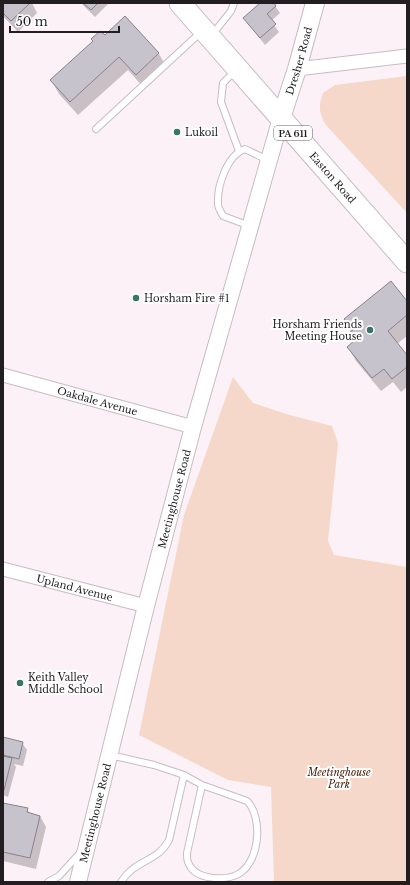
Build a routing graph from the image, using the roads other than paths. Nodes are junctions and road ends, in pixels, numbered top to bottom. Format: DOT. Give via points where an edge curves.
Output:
graph roads {
  1 [pos="180,3"];
  2 [pos="234,3"];
  3 [pos="315,3"];
  4 [pos="207,34"];
  5 [pos="407,56"];
  6 [pos="297,68"];
  7 [pos="237,69"];
  8 [pos="281,118"];
  9 [pos="96,129"];
  10 [pos="239,151"];
  11 [pos="269,160"];
  12 [pos="250,227"];
  13 [pos="407,262"];
  14 [pos="3,375"];
  15 [pos="193,427"];
  16 [pos="3,568"];
  17 [pos="146,606"];
  18 [pos="110,755"];
  19 [pos="184,775"];
  20 [pos="202,785"];
  21 [pos="86,848"];
  22 [pos="48,882"];
  23 [pos="78,882"];
  24 [pos="122,882"];
  1 -- 4 [label="highway, Easton Road / PA 611"];
  2 -- 4 [label="lane" via="231,11"];
  3 -- 6 [label="main road, Dresher Road"];
  4 -- 7 [label="highway, Easton Road / PA 611"];
  4 -- 9 [label="lane"];
  5 -- 6 [label="street"];
  6 -- 8 [label="main road, Dresher Road"];
  7 -- 8 [label="highway, Easton Road / PA 611"];
  7 -- 10 [label="lane" via="223,84 221,102"];
  8 -- 11 [label="street, Meetinghouse Road"];
  8 -- 13 [label="highway, Easton Road / PA 611"];
  10 -- 11 [label="lane" via="246,149"];
  10 -- 12 [label="lane" via="226,170 220,186 218,205 223,216"];
  11 -- 12 [label="street, Meetinghouse Road"];
  12 -- 15 [label="street, Meetinghouse Road"];
  14 -- 15 [label="street, Oakdale Avenue"];
  15 -- 17 [label="street, Meetinghouse Road"];
  16 -- 17 [label="street, Upland Avenue"];
  17 -- 18 [label="street, Meetinghouse Road"];
  18 -- 19 [label="lane"];
  18 -- 21 [label="street, Meetinghouse Road"];
  19 -- 20 [label="lane"];
  19 -- 24 [label="lane" via="165,848 154,858 134,866"];
  20 -- 20 [label="lane" via="240,797 252,806 257,822 256,844 251,859 240,873 225,877 208,877 193,870 188,862 187,853"];
  21 -- 22 [label="lane" via="59,876"];
  21 -- 23 [label="street, Meetinghouse Road"];
}
